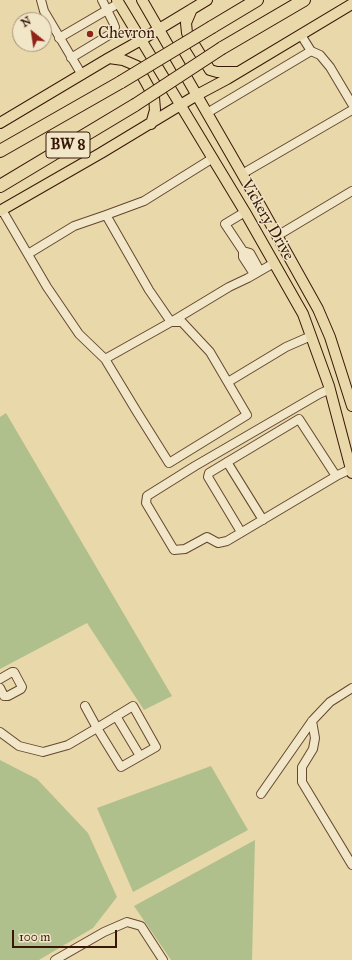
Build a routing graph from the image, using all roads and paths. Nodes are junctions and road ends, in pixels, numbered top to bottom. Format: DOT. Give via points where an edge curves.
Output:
graph roads {
  1 [pos="41,0"];
  2 [pos="102,0"];
  3 [pos="142,0"];
  4 [pos="207,0"];
  5 [pos="257,0"];
  6 [pos="304,0"];
  7 [pos="118,2"];
  8 [pos="352,4"];
  9 [pos="192,9"];
  10 [pos="107,10"];
  11 [pos="159,29"];
  12 [pos="301,34"];
  13 [pos="59,38"];
  14 [pos="140,40"];
  15 [pos="311,50"];
  16 [pos="71,58"];
  17 [pos="109,58"];
  18 [pos="237,72"];
  19 [pos="82,75"];
  20 [pos="197,95"];
  21 [pos="352,104"];
  22 [pos="181,105"];
  23 [pos="352,110"];
  24 [pos="207,113"];
  25 [pos="0,123"];
  26 [pos="151,124"];
  27 [pos="0,151"];
  28 [pos="213,158"];
  29 [pos="242,174"];
  30 [pos="0,186"];
  31 [pos="352,190"];
  32 [pos="260,205"];
  33 [pos="1,210"];
  34 [pos="245,212"];
  35 [pos="106,215"];
  36 [pos="277,236"];
  37 [pos="28,254"];
  38 [pos="274,263"];
  39 [pos="257,273"];
  40 [pos="171,322"];
  41 [pos="311,336"];
  42 [pos="105,359"];
  43 [pos="228,382"];
  44 [pos="344,382"];
  45 [pos="330,387"];
  46 [pos="352,406"];
  47 [pos="292,409"];
  48 [pos="299,419"];
  49 [pos="227,462"];
  50 [pos="351,471"];
  51 [pos="336,476"];
  52 [pos="263,520"];
  53 [pos="241,532"];
  54 [pos="0,679"];
  55 [pos="0,688"];
  56 [pos="352,688"];
  57 [pos="2,699"];
  58 [pos="85,706"];
  59 [pos="116,716"];
  60 [pos="312,721"];
  61 [pos="97,728"];
  62 [pos="0,732"];
  63 [pos="140,756"];
  64 [pos="261,794"];
  65 [pos="352,865"];
  66 [pos="55,960"];
  67 [pos="163,960"];
  1 -- 13 [label="street"];
  2 -- 10 [label="street"];
  3 -- 11 [label="main road, Vickery Drive"];
  4 -- 9 [label="main road"];
  5 -- 27 [label="highway, BW 8, bridge"];
  6 -- 30 [label="highway, BW 8, bridge"];
  7 -- 10 [label="street"];
  7 -- 14 [label="main road, Vickery Drive"];
  8 -- 12 [label="main road"];
  9 -- 11 [label="main road"];
  9 -- 18 [label="main road" via="186,22 187,32 210,70"];
  10 -- 13 [label="street"];
  10 -- 16 [label="street" via="115,27 114,32"];
  11 -- 14 [label="main road"];
  11 -- 20 [label="main road, Vickery Drive"];
  12 -- 15 [label="street"];
  12 -- 18 [label="main road"];
  13 -- 16 [label="street"];
  14 -- 17 [label="main road"];
  14 -- 22 [label="main road, Vickery Drive"];
  15 -- 21 [label="street" via="320,55 330,67"];
  15 -- 24 [label="street"];
  16 -- 19 [label="street"];
  17 -- 19 [label="main road"];
  17 -- 26 [label="main road" via="123,60 136,66 154,97 155,110"];
  18 -- 20 [label="main road"];
  19 -- 25 [label="main road"];
  20 -- 22 [label="main road"];
  20 -- 24 [label="main road, Vickery Drive"];
  22 -- 26 [label="main road"];
  22 -- 28 [label="main road, Vickery Drive"];
  23 -- 29 [label="street"];
  24 -- 29 [label="main road, Vickery Drive"];
  26 -- 33 [label="main road"];
  28 -- 34 [label="main road, Vickery Drive"];
  28 -- 35 [label="street" via="144,200"];
  29 -- 32 [label="main road, Vickery Drive"];
  31 -- 36 [label="street"];
  32 -- 34 [label="main road"];
  32 -- 36 [label="main road, Vickery Drive"];
  33 -- 37 [label="street"];
  34 -- 38 [label="main road, Vickery Drive"];
  34 -- 39 [label="street" via="225,224 243,251 250,254"];
  35 -- 37 [label="street" via="74,226"];
  35 -- 40 [label="street"];
  36 -- 44 [label="main road, Vickery Drive" via="318,310 330,337"];
  37 -- 42 [label="street" via="79,334"];
  38 -- 39 [label="street"];
  38 -- 41 [label="main road, Vickery Drive" via="303,314"];
  39 -- 40 [label="street"];
  40 -- 42 [label="street"];
  40 -- 43 [label="street" via="182,322 210,352"];
  41 -- 43 [label="street" via="286,346"];
  41 -- 45 [label="main road, Vickery Drive"];
  42 -- 43 [label="street" via="169,463 247,415"];
  44 -- 45 [label="main road"];
  44 -- 46 [label="main road, Vickery Drive"];
  45 -- 47 [label="street"];
  45 -- 50 [label="main road, Vickery Drive"];
  47 -- 48 [label="street"];
  47 -- 53 [label="street" via="147,496 146,503 174,550 185,549 207,537 218,543 227,541"];
  48 -- 49 [label="street"];
  48 -- 51 [label="street"];
  49 -- 52 [label="street"];
  49 -- 53 [label="street" via="209,472 208,477"];
  50 -- 51 [label="street"];
  51 -- 52 [label="street"];
  52 -- 53 [label="street"];
  54 -- 57 [label="street" via="14,672 22,687"];
  55 -- 57 [label="street"];
  56 -- 60 [label="street" via="330,702"];
  58 -- 61 [label="street"];
  59 -- 61 [label="street"];
  59 -- 63 [label="street"];
  59 -- 63 [label="street" via="133,706 156,747"];
  60 -- 64 [label="street"];
  60 -- 65 [label="street" via="315,738 313,749 302,767 302,782"];
  61 -- 62 [label="street" via="68,745 43,752 19,746"];
  61 -- 63 [label="street" via="121,767"];
  66 -- 67 [label="street" via="127,922 141,926"];
}
